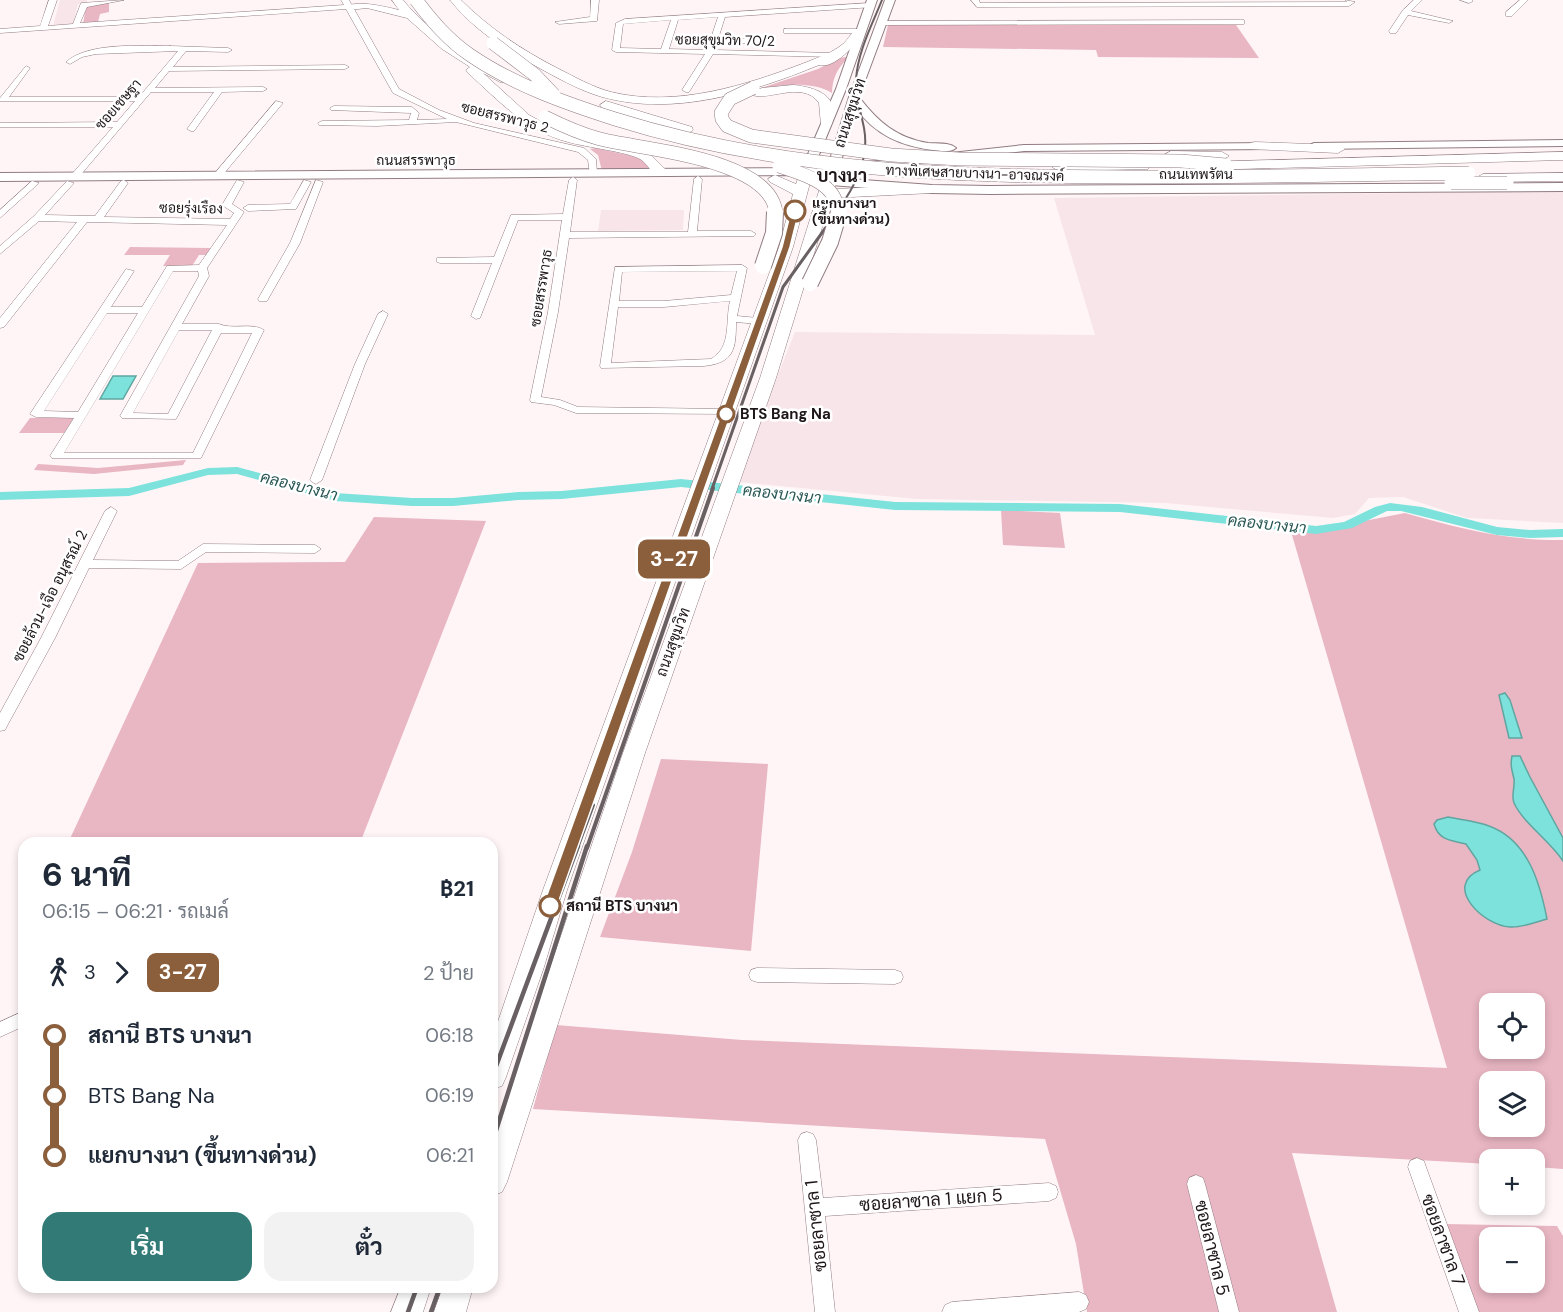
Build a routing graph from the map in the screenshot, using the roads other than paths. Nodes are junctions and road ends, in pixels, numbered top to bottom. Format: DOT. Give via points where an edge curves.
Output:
graph roads {
  1 [pos="53,0"];
  2 [pos="120,0"];
  3 [pos="397,0"];
  4 [pos="416,0"];
  5 [pos="429,0"];
  6 [pos="441,0"];
  7 [pos="454,0"];
  8 [pos="595,0"];
  9 [pos="890,0"];
  10 [pos="975,0"];
  11 [pos="1349,0"];
  12 [pos="1418,0"];
  13 [pos="1524,0"];
  14 [pos="365,3"];
  15 [pos="871,3"];
  16 [pos="347,4"];
  17 [pos="788,10"];
  18 [pos="1406,12"];
  19 [pos="1509,14"];
  20 [pos="722,15"];
  21 [pos="412,16"];
  22 [pos="675,18"];
  23 [pos="1449,21"];
  24 [pos="559,22"];
  25 [pos="1241,22"];
  26 [pos="76,25"];
  27 [pos="880,26"];
  28 [pos="43,28"];
  29 [pos="860,30"];
  30 [pos="0,31"];
  31 [pos="787,31"];
  32 [pos="1393,31"];
  33 [pos="714,41"];
  34 [pos="752,41"];
  35 [pos="183,50"];
  36 [pos="228,50"];
  37 [pos="454,52"];
  38 [pos="664,52"];
  39 [pos="710,53"];
  40 [pos="785,54"];
  41 [pos="834,55"];
  42 [pos="70,62"];
  43 [pos="345,67"];
  44 [pos="26,68"];
  45 [pos="478,68"];
  46 [pos="166,69"];
  47 [pos="220,89"];
  48 [pos="262,89"];
  49 [pos="148,90"];
  50 [pos="686,90"];
  51 [pos="749,92"];
  52 [pos="854,97"];
  53 [pos="2,99"];
  54 [pos="140,99"];
  55 [pos="279,104"];
  56 [pos="334,108"];
  57 [pos="459,121"];
  58 [pos="826,122"];
  59 [pos="322,123"];
  60 [pos="412,123"];
  61 [pos="117,124"];
  62 [pos="0,125"];
  63 [pos="191,129"];
  64 [pos="681,135"];
  65 [pos="1563,143"];
  66 [pos="1255,146"];
  67 [pos="1024,148"];
  68 [pos="975,152"];
  69 [pos="1488,155"];
  70 [pos="1563,156"];
  71 [pos="1563,165"];
  72 [pos="1466,170"];
  73 [pos="1563,172"];
  74 [pos="593,173"];
  75 [pos="1060,174"];
  76 [pos="653,175"];
  77 [pos="739,175"];
  78 [pos="773,175"];
  79 [pos="805,175"];
  80 [pos="218,176"];
  81 [pos="0,177"];
  82 [pos="1563,177"];
  83 [pos="397,178"];
  84 [pos="692,179"];
  85 [pos="1291,179"];
  86 [pos="72,180"];
  87 [pos="573,180"];
  88 [pos="829,181"];
  89 [pos="240,182"];
  90 [pos="313,182"];
  91 [pos="35,183"];
  92 [pos="124,183"];
  93 [pos="1563,183"];
  94 [pos="0,184"];
  95 [pos="1563,187"];
  96 [pos="1210,188"];
  97 [pos="932,189"];
  98 [pos="990,190"];
  99 [pos="248,208"];
  100 [pos="0,216"];
  101 [pos="567,217"];
  102 [pos="37,218"];
  103 [pos="84,219"];
  104 [pos="96,220"];
  105 [pos="233,222"];
  106 [pos="692,233"];
  107 [pos="751,234"];
  108 [pos="564,235"];
  109 [pos="0,251"];
  110 [pos="440,260"];
  111 [pos="498,260"];
  112 [pos="202,268"];
  113 [pos="129,271"];
  114 [pos="737,297"];
  115 [pos="264,299"];
  116 [pos="614,304"];
  117 [pos="104,310"];
  118 [pos="145,310"];
  119 [pos="383,314"];
  120 [pos="476,316"];
  121 [pos="731,318"];
  122 [pos="759,318"];
  123 [pos="0,325"];
  124 [pos="176,327"];
  125 [pos="217,330"];
  126 [pos="782,335"];
  127 [pos="720,360"];
  128 [pos="744,363"];
  129 [pos="727,412"];
  130 [pos="82,415"];
  131 [pos="316,480"];
  132 [pos="111,511"];
  133 [pos="315,549"];
  134 [pos="85,564"];
  135 [pos="0,726"];
  136 [pos="757,975"];
  137 [pos="895,976"];
  138 [pos="18,1021"];
  139 [pos="0,1030"];
  140 [pos="498,1060"];
  141 [pos="807,1140"];
  142 [pos="498,1164"];
  143 [pos="1417,1167"];
  144 [pos="1196,1184"];
  145 [pos="1049,1192"];
  146 [pos="814,1208"];
  147 [pos="414,1293"];
  148 [pos="456,1293"];
  149 [pos="1079,1302"];
  150 [pos="407,1312"];
  151 [pos="450,1312"];
  152 [pos="825,1312"];
  153 [pos="952,1312"];
  154 [pos="1229,1312"];
  155 [pos="1469,1312"];
  1 -- 28 [label="street"];
  2 -- 26 [label="street" via="84,5"];
  3 -- 21 [label="highway"];
  4 -- 72 [label="highway, ทางพิเศษสายบางนา-อาจณรงค์, bridge" via="444,35 463,51 524,86 638,127 786,158 880,170 1000,177 1266,177"];
  5 -- 72 [label="highway, ทางพิเศษสายบางนา-อาจณรงค์, bridge" via="476,47 538,82 655,124 788,152 870,162 1004,170"];
  6 -- 64 [label="highway" via="485,45 513,63"];
  6 -- 126 [label="highway, bridge" via="535,75 580,119 626,136 796,171 835,193 841,210 838,227"];
  7 -- 41 [label="highway" via="484,28 519,52 600,92 622,98 664,101 701,97"];
  8 -- 24 [label="street" via="594,19"];
  9 -- 27 [label="main road, ถนนสุขุมวิท"];
  10 -- 11 [label="street" via="977,5 989,5 1349,4"];
  12 -- 18 [label="street"];
  13 -- 19 [label="street"];
  14 -- 16 [label="highway"];
  14 -- 21 [label="highway"];
  15 -- 17 [label="street"];
  15 -- 29 [label="main road, ถนนสุขุมวิท"];
  16 -- 26 [label="street"];
  16 -- 57 [label="street, ซอยสรรพาวุธ 2" via="396,90"];
  17 -- 20 [label="street"];
  17 -- 31 [label="street"];
  18 -- 23 [label="street"];
  18 -- 32 [label="street"];
  20 -- 22 [label="street"];
  20 -- 33 [label="street"];
  21 -- 37 [label="highway"];
  22 -- 38 [label="street"];
  22 -- 38 [label="street, ซอยสุขุมวิท 70/2" via="620,23 616,50"];
  25 -- 27 [label="street"];
  26 -- 28 [label="street"];
  27 -- 52 [label="main road, ถนนสุขุมวิท"];
  28 -- 30 [label="street"];
  29 -- 31 [label="street"];
  29 -- 41 [label="highway" via="849,45"];
  29 -- 58 [label="main road, ถนนสุขุมวิท"];
  31 -- 40 [label="street"];
  33 -- 34 [label="street"];
  33 -- 39 [label="street"];
  35 -- 36 [label="street"];
  35 -- 42 [label="street" via="170,47 91,52 77,55"];
  35 -- 46 [label="street, ซอยเชษฐา"];
  37 -- 45 [label="highway"];
  37 -- 76 [label="highway" via="524,118 570,139 644,156"];
  38 -- 39 [label="street, ซอยสุขุมวิท 70/2"];
  39 -- 40 [label="street, ซอยสุขุมวิท 70/2"];
  39 -- 50 [label="street"];
  40 -- 41 [label="street, ซอยสุขุมวิท 70/2"];
  41 -- 51 [label="highway" via="805,72"];
  43 -- 46 [label="street"];
  44 -- 53 [label="street"];
  45 -- 64 [label="highway" via="591,115"];
  45 -- 122 [label="highway, bridge" via="545,117 571,129 728,167 767,190 776,218 760,282"];
  46 -- 49 [label="street, ซอยเชษฐา"];
  47 -- 48 [label="street"];
  47 -- 49 [label="street"];
  47 -- 63 [label="street"];
  49 -- 54 [label="street, ซอยเชษฐา"];
  51 -- 58 [label="highway" via="813,92 826,104"];
  51 -- 69 [label="highway, bridge" via="732,109 733,118 748,129 827,143 978,156"];
  51 -- 93 [label="highway, bridge" via="726,102 720,112 725,124 745,134 891,155 1181,161 1223,164 1317,182"];
  52 -- 67 [label="main road" via="868,118 904,141 958,149"];
  52 -- 88 [label="main road, ถนนสุขุมวิท"];
  53 -- 54 [label="street"];
  54 -- 61 [label="street, ซอยเชษฐา"];
  55 -- 80 [label="street"];
  56 -- 60 [label="street" via="412,109"];
  57 -- 60 [label="street"];
  57 -- 74 [label="street, ซอยสรรพาวุธ 2" via="581,150 592,159"];
  58 -- 79 [label="main road, ถนนสุขุมวิท"];
  59 -- 60 [label="street"];
  61 -- 62 [label="street"];
  61 -- 86 [label="street, ซอยเชษฐา"];
  64 -- 75 [label="highway, bridge" via="785,161 867,171 936,177"];
  65 -- 66 [label="main road, ถนนเทพรัตน"];
  66 -- 67 [label="main road, ถนนเทพรัตน"];
  66 -- 69 [label="highway"];
  67 -- 68 [label="main road, ถนนเทพรัตน"];
  68 -- 88 [label="main road, ถนนเทพรัตน"];
  68 -- 98 [label="main road" via="960,159 957,172 967,181"];
  69 -- 70 [label="highway"];
  70 -- 75 [label="highway"];
  71 -- 72 [label="highway"];
  72 -- 73 [label="highway"];
  74 -- 76 [label="main road, ถนนสรรพาวุธ"];
  74 -- 83 [label="main road, ถนนสรรพาวุธ"];
  75 -- 85 [label="highway"];
  76 -- 77 [label="main road, ถนนสรรพาวุธ"];
  76 -- 84 [label="main road, ถนนสรรพาวุธ"];
  76 -- 87 [label="main road, ถนนสรรพาวุธ"];
  77 -- 78 [label="main road, ถนนสรรพาวุธ"];
  77 -- 84 [label="main road, ถนนสรรพาวุธ"];
  78 -- 79 [label="highway"];
  78 -- 79 [label="main road, ถนนสรรพาวุธ"];
  79 -- 88 [label="main road, ถนนสรรพาวุธ"];
  79 -- 122 [label="highway, ถนนสุขุมวิท" via="786,247"];
  80 -- 83 [label="main road, ถนนสรรพาวุธ"];
  80 -- 86 [label="main road, ถนนสรรพาวุธ"];
  81 -- 86 [label="main road, ถนนสรรพาวุธ"];
  82 -- 85 [label="highway"];
  83 -- 87 [label="main road, ถนนสรรพาวุธ"];
  83 -- 90 [label="main road, ถนนสรรพาวุธ"];
  84 -- 106 [label="street"];
  85 -- 96 [label="main road"];
  86 -- 91 [label="main road, ถนนสรรพาวุธ"];
  86 -- 92 [label="main road, ถนนสรรพาวุธ"];
  86 -- 102 [label="street, ซอยเชษฐา"];
  87 -- 101 [label="street, ซอยสรรพาวุธ"];
  88 -- 97 [label="highway"];
  88 -- 126 [label="highway, ถนนสุขุมวิท"];
  89 -- 90 [label="main road, ถนนสรรพาวุธ"];
  89 -- 92 [label="main road, ถนนสรรพาวุธ"];
  89 -- 105 [label="street, ซอยรุ่งเรือง" via="227,205 239,212"];
  90 -- 99 [label="street" via="293,207"];
  90 -- 115 [label="street" via="295,243"];
  91 -- 94 [label="main road, ถนนสรรพาวุธ"];
  91 -- 100 [label="street"];
  92 -- 104 [label="street"];
  95 -- 96 [label="main road, ถนนเทพรัตน"];
  96 -- 98 [label="main road, ถนนเทพรัตน"];
  97 -- 98 [label="main road, ถนนเทพรัตน"];
  101 -- 108 [label="street, ซอยสรรพาวุธ"];
  101 -- 111 [label="street" via="514,217"];
  102 -- 103 [label="street, ซอยรุ่งเรือง"];
  102 -- 109 [label="street, ซอยเชษฐา"];
  103 -- 104 [label="street, ซอยรุ่งเรือง"];
  103 -- 123 [label="street"];
  104 -- 105 [label="street, ซอยรุ่งเรือง"];
  105 -- 112 [label="street"];
  106 -- 107 [label="street"];
  106 -- 108 [label="street"];
  108 -- 129 [label="street, ซอยสรรพาวุธ" via="535,400 556,402 576,410"];
  110 -- 111 [label="street"];
  111 -- 120 [label="street"];
  112 -- 118 [label="street" via="170,268"];
  112 -- 124 [label="street" via="204,276"];
  113 -- 117 [label="street"];
  114 -- 116 [label="street"];
  114 -- 116 [label="street" via="742,268 618,269"];
  114 -- 121 [label="street"];
  116 -- 127 [label="street" via="605,366 663,366"];
  117 -- 118 [label="street"];
  117 -- 130 [label="street" via="36,414"];
  118 -- 130 [label="street"];
  119 -- 131 [label="street"];
  121 -- 122 [label="street"];
  121 -- 127 [label="street" via="731,342"];
  122 -- 128 [label="highway, ถนนสุขุมวิท"];
  124 -- 125 [label="street" via="219,327"];
  124 -- 125 [label="street" via="126,416 172,417"];
  125 -- 130 [label="street" via="259,330 196,456 56,456"];
  126 -- 142 [label="highway, ถนนสุขุมวิท" via="634,753"];
  127 -- 128 [label="street"];
  128 -- 129 [label="highway, ถนนสุขุมวิท"];
  129 -- 140 [label="highway, ถนนสุขุมวิท"];
  132 -- 134 [label="street, ซอยล้วน-เจือ อนุสรณ์ 2"];
  133 -- 134 [label="street" via="203,548 181,565"];
  134 -- 135 [label="street, ซอยล้วน-เจือ อนุสรณ์ 2"];
  136 -- 137 [label="street"];
  138 -- 139 [label="street"];
  141 -- 146 [label="street, ซอยลาซาล 1"];
  143 -- 155 [label="street, ซอยลาซาล 7"];
  144 -- 154 [label="street, ซอยลาซาล 5"];
  145 -- 146 [label="street, ซอยลาซาล 1 แยก 5"];
  146 -- 152 [label="street, ซอยลาซาล 1"];
  147 -- 150 [label="highway"];
  148 -- 151 [label="highway"];
  149 -- 153 [label="street"];
}
